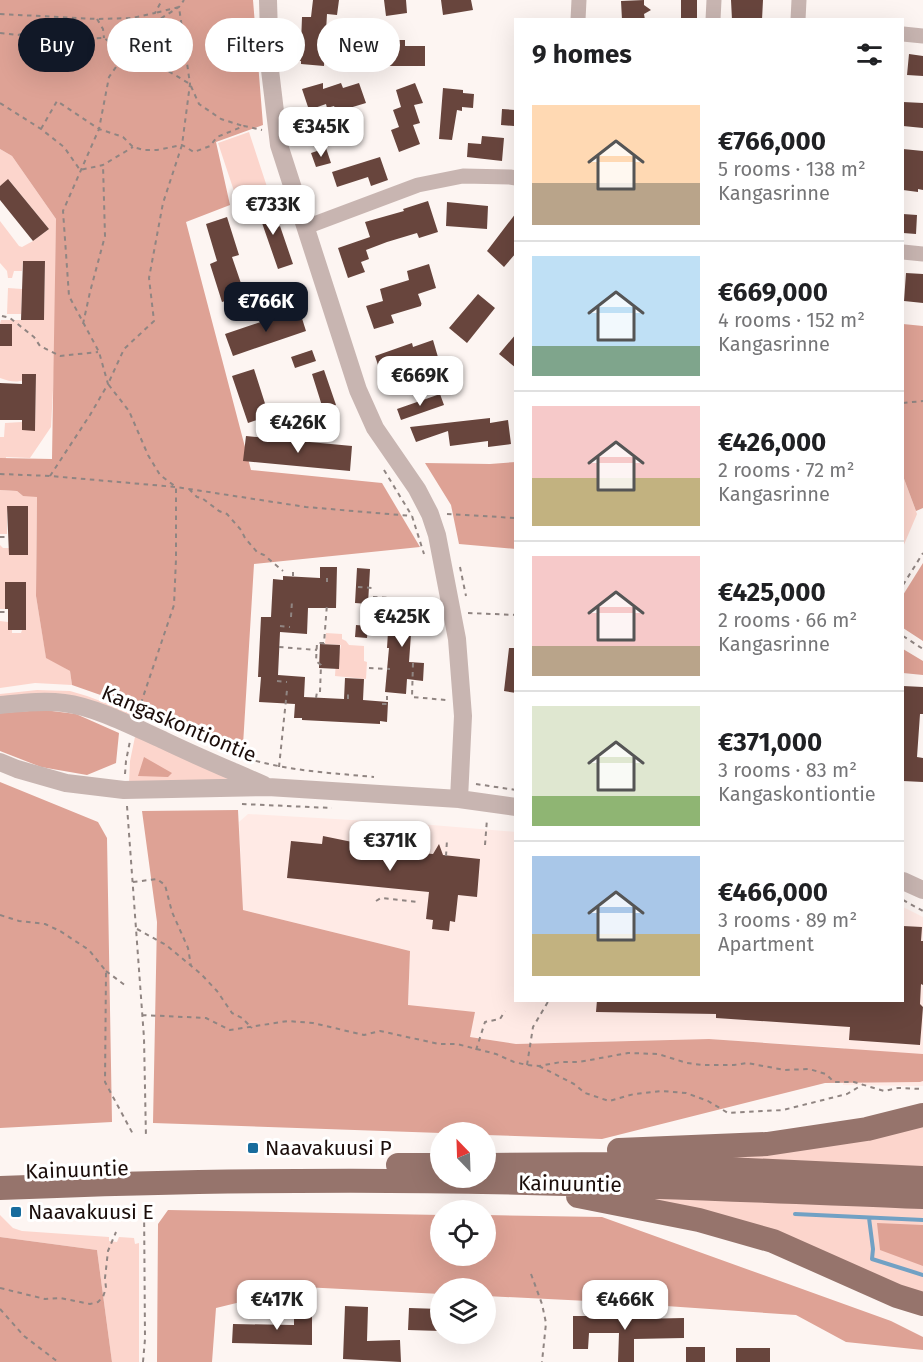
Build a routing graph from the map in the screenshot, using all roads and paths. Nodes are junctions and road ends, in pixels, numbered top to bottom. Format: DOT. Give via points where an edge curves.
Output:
graph roads {
  1 [pos="162,0"];
  2 [pos="184,0"];
  3 [pos="268,0"];
  4 [pos="579,0"];
  5 [pos="714,0"];
  6 [pos="799,0"];
  7 [pos="179,7"];
  8 [pos="155,13"];
  9 [pos="0,14"];
  10 [pos="162,18"];
  11 [pos="578,18"];
  12 [pos="713,18"];
  13 [pos="798,18"];
  14 [pos="97,19"];
  15 [pos="0,33"];
  16 [pos="904,34"];
  17 [pos="923,36"];
  18 [pos="104,38"];
  19 [pos="107,40"];
  20 [pos="112,72"];
  21 [pos="170,72"];
  22 [pos="190,84"];
  23 [pos="0,103"];
  24 [pos="244,126"];
  25 [pos="42,129"];
  26 [pos="99,129"];
  27 [pos="278,133"];
  28 [pos="182,145"];
  29 [pos="133,147"];
  30 [pos="103,165"];
  31 [pos="80,170"];
  32 [pos="514,178"];
  33 [pos="306,227"];
  34 [pos="904,252"];
  35 [pos="923,254"];
  36 [pos="2,316"];
  37 [pos="83,324"];
  38 [pos="99,351"];
  39 [pos="108,384"];
  40 [pos="923,401"];
  41 [pos="904,403"];
  42 [pos="0,474"];
  43 [pos="50,476"];
  44 [pos="176,487"];
  45 [pos="189,489"];
  46 [pos="421,515"];
  47 [pos="514,518"];
  48 [pos="0,537"];
  49 [pos="9,537"];
  50 [pos="923,553"];
  51 [pos="425,559"];
  52 [pos="460,567"];
  53 [pos="283,571"];
  54 [pos="293,572"];
  55 [pos="293,576"];
  56 [pos="904,583"];
  57 [pos="358,587"];
  58 [pos="373,588"];
  59 [pos="373,597"];
  60 [pos="411,599"];
  61 [pos="416,599"];
  62 [pos="435,600"];
  63 [pos="292,601"];
  64 [pos="327,604"];
  65 [pos="411,604"];
  66 [pos="467,604"];
  67 [pos="0,612"];
  68 [pos="8,612"];
  69 [pos="468,613"];
  70 [pos="412,614"];
  71 [pos="514,615"];
  72 [pos="291,617"];
  73 [pos="280,627"];
  74 [pos="290,627"];
  75 [pos="371,632"];
  76 [pos="390,634"];
  77 [pos="904,637"];
  78 [pos="279,646"];
  79 [pos="923,649"];
  80 [pos="316,650"];
  81 [pos="413,663"];
  82 [pos="369,668"];
  83 [pos="390,669"];
  84 [pos="277,681"];
  85 [pos="287,682"];
  86 [pos="287,690"];
  87 [pos="348,694"];
  88 [pos="387,696"];
  89 [pos="316,698"];
  90 [pos="348,699"];
  91 [pos="446,700"];
  92 [pos="382,704"];
  93 [pos="0,705"];
  94 [pos="135,726"];
  95 [pos="181,730"];
  96 [pos="0,762"];
  97 [pos="279,767"];
  98 [pos="376,777"];
  99 [pos="268,787"];
  100 [pos="124,790"];
  101 [pos="514,790"];
  102 [pos="459,791"];
  103 [pos="514,806"];
  104 [pos="447,840"];
  105 [pos="446,856"];
  106 [pos="904,881"];
  107 [pos="133,882"];
  108 [pos="923,890"];
  109 [pos="376,901"];
  110 [pos="904,901"];
  111 [pos="418,902"];
  112 [pos="923,911"];
  113 [pos="0,915"];
  114 [pos="136,928"];
  115 [pos="190,966"];
  116 [pos="106,971"];
  117 [pos="126,986"];
  118 [pos="548,1002"];
  119 [pos="505,1011"];
  120 [pos="142,1015"];
  121 [pos="252,1028"];
  122 [pos="476,1050"];
  123 [pos="527,1065"];
  124 [pos="539,1066"];
  125 [pos="863,1085"];
  126 [pos="923,1089"];
  127 [pos="923,1116"];
  128 [pos="134,1136"];
  129 [pos="146,1138"];
  130 [pos="430,1165"];
  131 [pos="496,1169"];
  132 [pos="0,1173"];
  133 [pos="514,1174"];
  134 [pos="923,1178"];
  135 [pos="0,1188"];
  136 [pos="923,1197"];
  137 [pos="144,1199"];
  138 [pos="117,1232"];
  139 [pos="531,1274"];
  140 [pos="0,1288"];
  141 [pos="923,1304"];
  142 [pos="0,1309"];
  143 [pos="58,1362"];
  144 [pos="143,1362"];
  145 [pos="542,1362"];
  1 -- 8 [label="path"];
  2 -- 7 [label="path"];
  3 -- 27 [label="street" via="270,70"];
  4 -- 11 [label="street"];
  5 -- 12 [label="street"];
  6 -- 13 [label="street"];
  7 -- 8 [label="path"];
  7 -- 10 [label="path"];
  7 -- 22 [label="path"];
  8 -- 14 [label="path"];
  9 -- 14 [label="path"];
  14 -- 18 [label="path"];
  15 -- 18 [label="path" via="18,35 36,29 79,39"];
  16 -- 17 [label="street"];
  18 -- 19 [label="path"];
  20 -- 26 [label="path"];
  21 -- 22 [label="path"];
  22 -- 24 [label="path" via="199,104 221,119"];
  22 -- 28 [label="path"];
  23 -- 25 [label="path"];
  24 -- 27 [label="path"];
  24 -- 28 [label="path" via="194,152"];
  25 -- 26 [label="path" via="57,101"];
  25 -- 31 [label="path" via="64,147"];
  26 -- 29 [label="path" via="123,137"];
  26 -- 31 [label="path"];
  27 -- 33 [label="street"];
  28 -- 29 [label="path" via="157,150"];
  28 -- 39 [label="path" via="163,203 149,278 154,321 124,349"];
  29 -- 30 [label="path"];
  30 -- 31 [label="path"];
  30 -- 37 [label="path" via="105,236"];
  31 -- 37 [label="path" via="63,211 69,296"];
  32 -- 33 [label="street" via="463,176 418,185"];
  33 -- 46 [label="street" via="358,390 375,428 417,489"];
  34 -- 35 [label="street"];
  36 -- 38 [label="path" via="10,318 40,346 60,356"];
  37 -- 38 [label="path"];
  38 -- 39 [label="path"];
  39 -- 43 [label="path"];
  39 -- 44 [label="path" via="129,411 160,475"];
  40 -- 41 [label="path"];
  42 -- 43 [label="path"];
  43 -- 44 [label="path"];
  44 -- 45 [label="path"];
  44 -- 94 [label="path" via="174,605"];
  45 -- 46 [label="path" via="306,507"];
  45 -- 53 [label="path" via="227,514 257,552"];
  46 -- 47 [label="path"];
  46 -- 51 [label="path"];
  46 -- 102 [label="street" via="437,535 457,639 463,717"];
  48 -- 49 [label="path"];
  50 -- 56 [label="path"];
  52 -- 66 [label="path"];
  54 -- 55 [label="path"];
  57 -- 58 [label="path"];
  59 -- 60 [label="path"];
  60 -- 61 [label="path"];
  60 -- 65 [label="path"];
  61 -- 62 [label="path"];
  61 -- 70 [label="path"];
  63 -- 72 [label="path"];
  64 -- 80 [label="path" via="324,643 317,642"];
  67 -- 68 [label="path"];
  69 -- 71 [label="path"];
  73 -- 74 [label="path"];
  75 -- 76 [label="path"];
  77 -- 79 [label="path"];
  78 -- 80 [label="path"];
  80 -- 89 [label="path" via="316,661 321,665"];
  81 -- 91 [label="path" via="412,698"];
  82 -- 83 [label="path"];
  84 -- 85 [label="path"];
  86 -- 97 [label="path"];
  87 -- 90 [label="path"];
  88 -- 92 [label="path" via="387,704"];
  93 -- 94 [label="street, Kangaskontiontie" via="64,703"];
  94 -- 99 [label="street, Kangaskontiontie"];
  94 -- 100 [label="path"];
  95 -- 97 [label="path" via="246,758"];
  96 -- 100 [label="street, Kangaskontiontie" via="66,783"];
  97 -- 98 [label="path"];
  99 -- 100 [label="street, Kangaskontiontie"];
  99 -- 102 [label="street, Kangaskontiontie"];
  100 -- 107 [label="path"];
  101 -- 102 [label="path"];
  102 -- 103 [label="street, Kangaskontiontie"];
  104 -- 105 [label="path"];
  106 -- 108 [label="street"];
  107 -- 114 [label="path"];
  107 -- 115 [label="path" via="157,879 165,885 188,948"];
  109 -- 111 [label="path" via="381,898"];
  110 -- 112 [label="path"];
  113 -- 116 [label="path" via="60,931 90,950"];
  114 -- 115 [label="path" via="166,945"];
  114 -- 120 [label="path"];
  115 -- 121 [label="path" via="217,991 232,1013"];
  116 -- 117 [label="path"];
  116 -- 128 [label="path" via="105,1082"];
  118 -- 123 [label="path" via="533,1027"];
  119 -- 122 [label="path" via="500,1019 485,1022"];
  120 -- 121 [label="path" via="206,1018 230,1030"];
  120 -- 129 [label="path"];
  121 -- 122 [label="path" via="288,1021 313,1023 363,1035 380,1031"];
  122 -- 123 [label="path"];
  123 -- 124 [label="path"];
  124 -- 125 [label="path" via="628,1053 658,1054 702,1065 747,1063 784,1070 809,1069 826,1074 834,1082"];
  124 -- 125 [label="path" via="585,1093 609,1101 662,1091 686,1093 728,1113 783,1110 847,1094"];
  125 -- 126 [label="path" via="884,1091"];
  127 -- 133 [label="highway" via="766,1144 594,1152"];
  130 -- 132 [label="highway, Kainuuntie"];
  131 -- 133 [label="highway, Kainuuntie"];
  133 -- 134 [label="highway, Kainuuntie" via="618,1164"];
  133 -- 135 [label="highway, Kainuuntie"];
  133 -- 136 [label="highway, Kainuuntie" via="622,1185"];
  133 -- 141 [label="highway" via="773,1241"];
  137 -- 144 [label="path"];
  138 -- 140 [label="path" via="108,1251 106,1288 98,1302 45,1299"];
  139 -- 145 [label="path" via="546,1323"];
  142 -- 143 [label="path" via="24,1336"];
}
